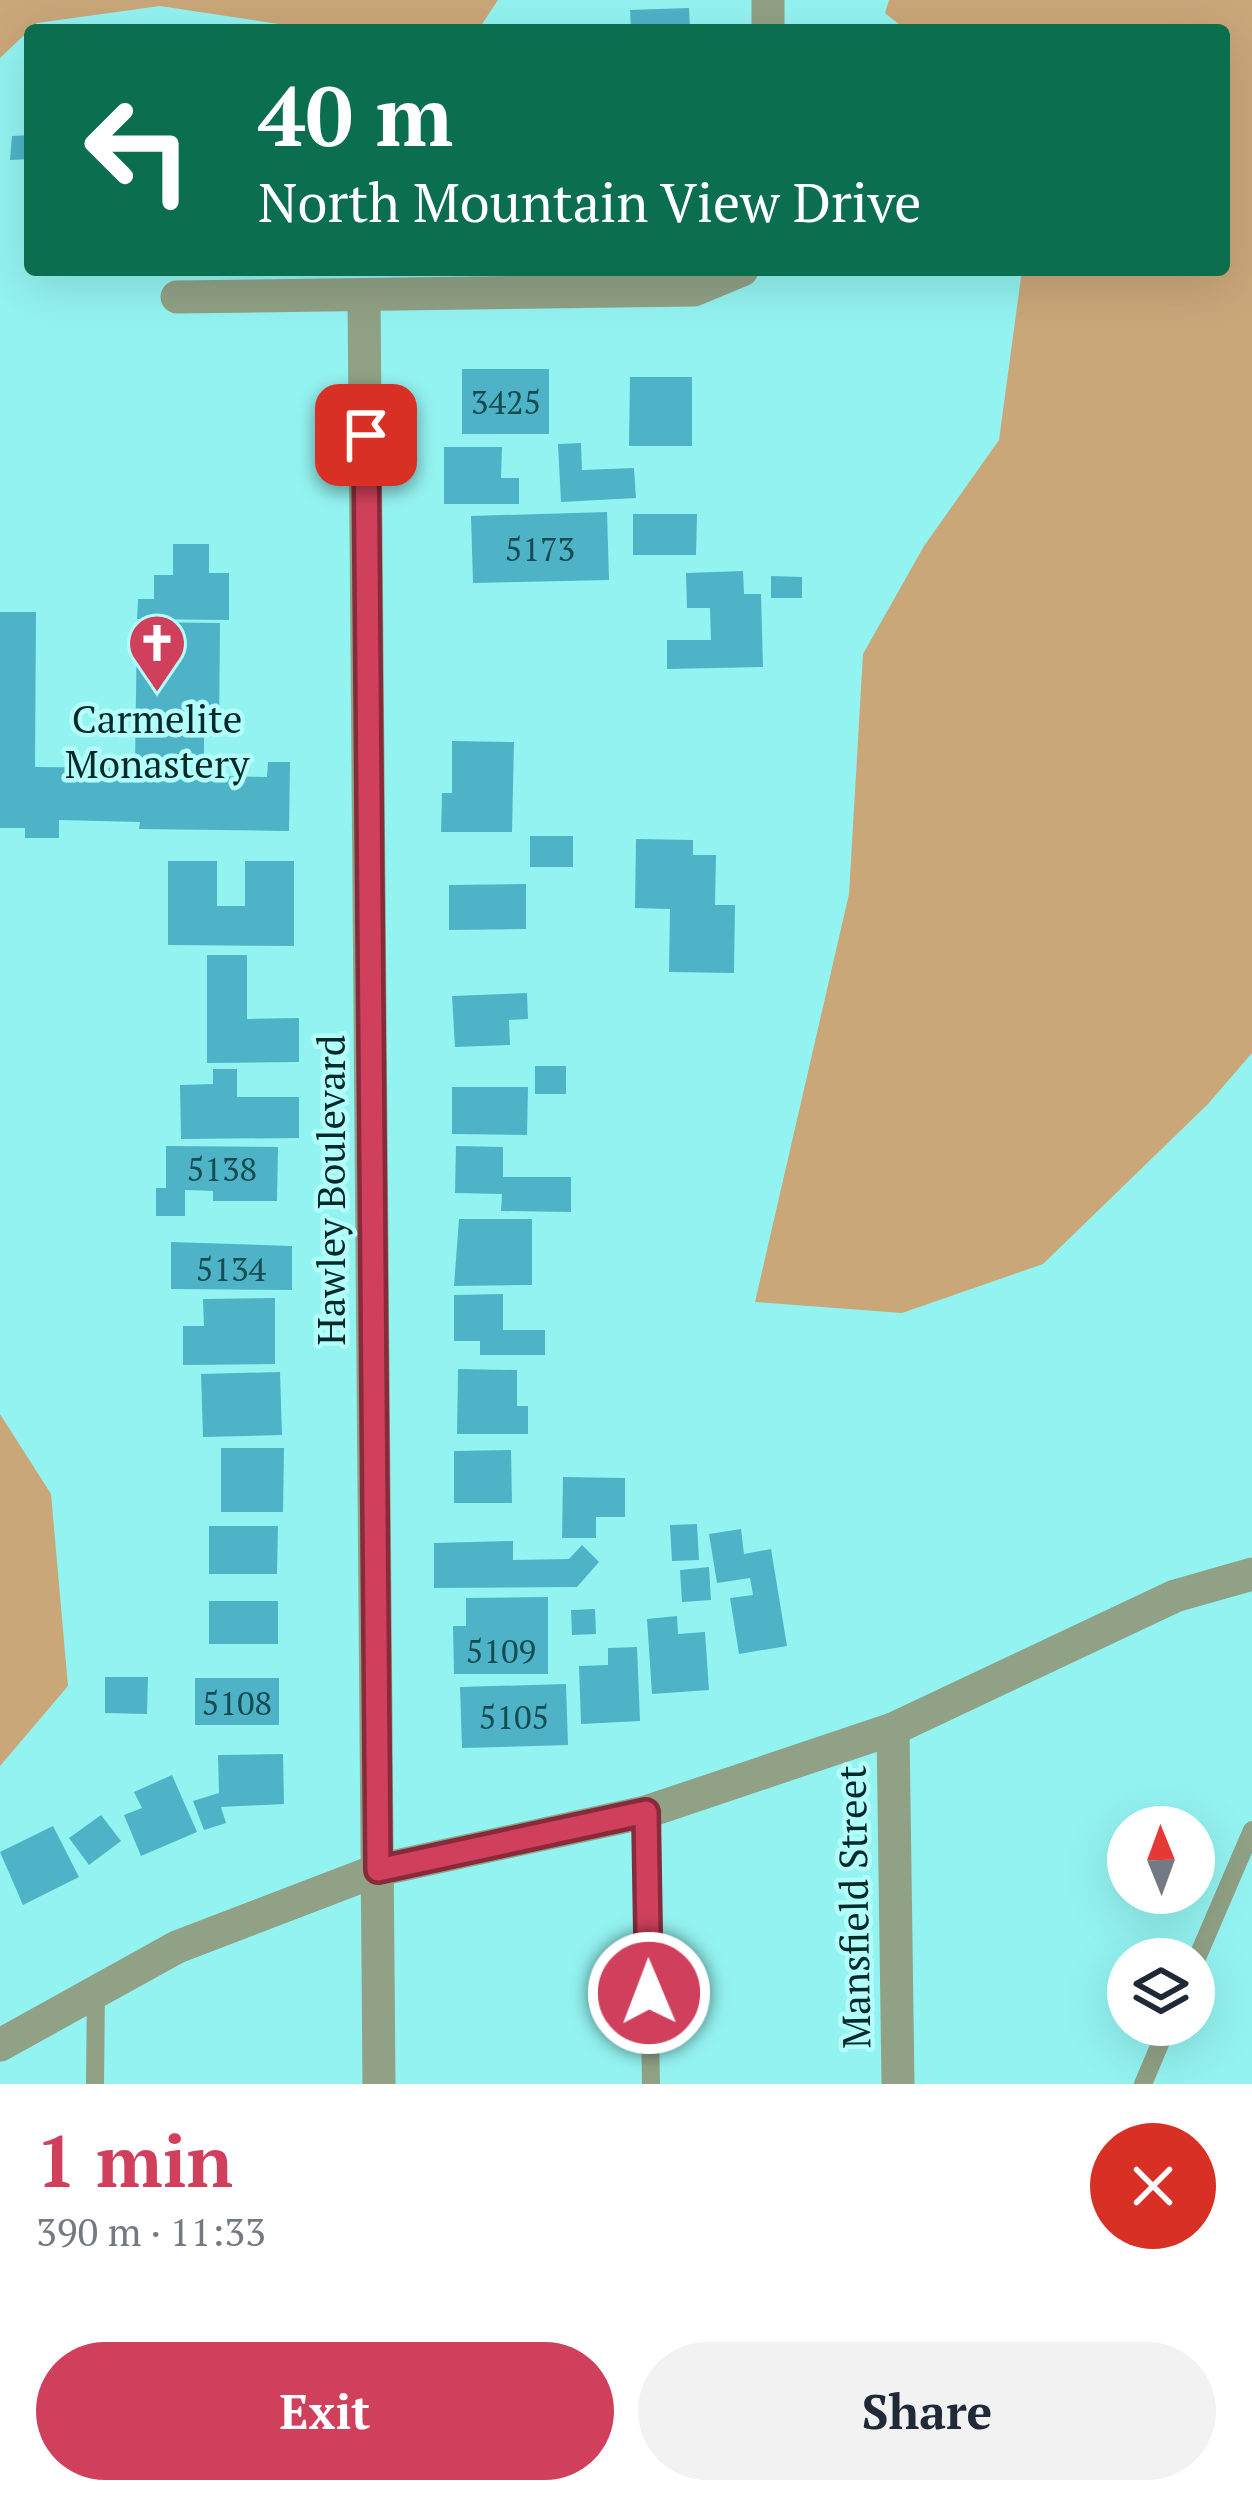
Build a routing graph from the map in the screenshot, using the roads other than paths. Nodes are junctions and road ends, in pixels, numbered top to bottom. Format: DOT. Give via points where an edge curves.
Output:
graph roads {
  1 [pos="728,276"];
  2 [pos="364,296"];
  3 [pos="177,297"];
  4 [pos="1252,1574"];
  5 [pos="893,1729"];
  6 [pos="646,1812"];
  7 [pos="1252,1830"];
  8 [pos="378,1870"];
  9 [pos="1206,1938"];
  10 [pos="96,1988"];
  11 [pos="0,2044"];
  12 [pos="1159,2046"];
  13 [pos="95,2084"];
  14 [pos="379,2084"];
  15 [pos="651,2084"];
  16 [pos="898,2084"];
  17 [pos="1143,2084"];
  1 -- 2 [label="street" via="694,290"];
  2 -- 3 [label="street"];
  2 -- 8 [label="street, Hawley Boulevard"];
  4 -- 5 [label="street" via="1175,1596"];
  5 -- 6 [label="street"];
  5 -- 16 [label="street, Mansfield Street"];
  6 -- 8 [label="street"];
  6 -- 15 [label="lane"];
  7 -- 9 [label="lane"];
  8 -- 10 [label="street" via="177,1947"];
  8 -- 14 [label="street, Hawley Boulevard"];
  10 -- 11 [label="street"];
  10 -- 13 [label="lane"];
  12 -- 17 [label="lane"];
}
